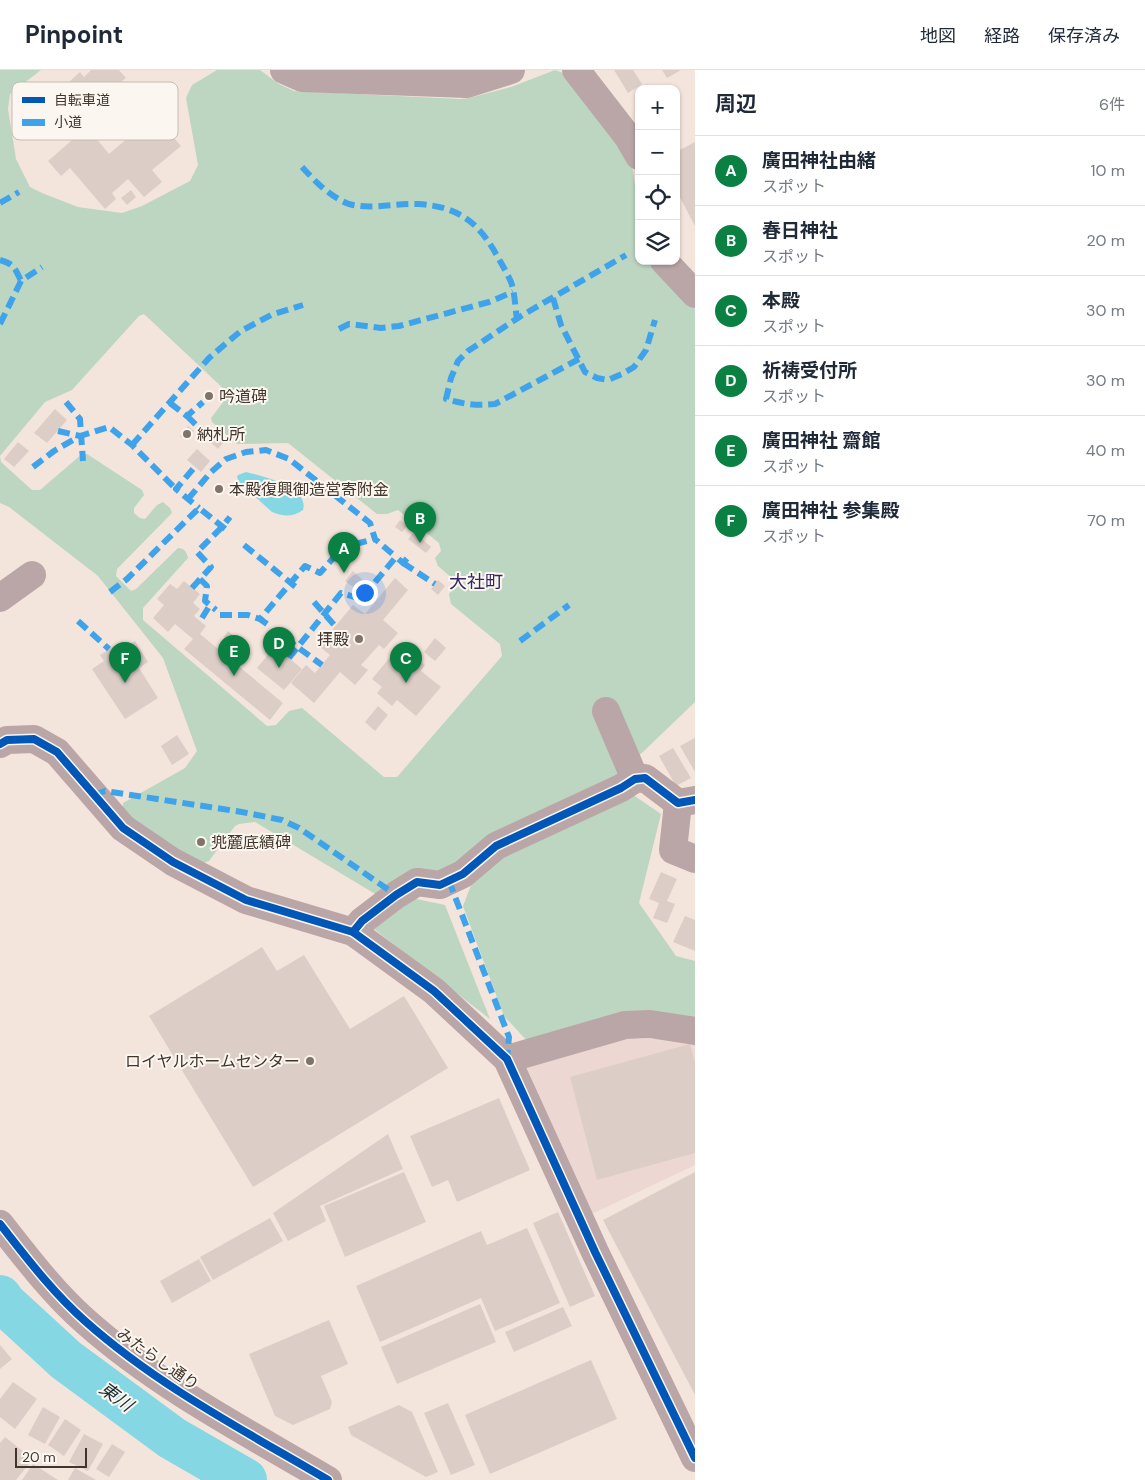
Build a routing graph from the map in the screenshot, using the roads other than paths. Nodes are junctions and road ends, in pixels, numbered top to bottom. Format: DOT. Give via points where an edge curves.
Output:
graph roads {
  1 [pos="284,70"];
  2 [pos="511,70"];
  3 [pos="576,70"];
  4 [pos="392,76"];
  5 [pos="635,149"];
  6 [pos="668,265"];
  7 [pos="695,294"];
  8 [pos="32,575"];
  9 [pos="0,598"];
  10 [pos="606,711"];
  11 [pos="0,744"];
  12 [pos="635,779"];
  13 [pos="686,801"];
  14 [pos="695,859"];
  15 [pos="353,932"];
  16 [pos="695,1031"];
  17 [pos="507,1059"];
  18 [pos="0,1224"];
  19 [pos="695,1458"];
  20 [pos="328,1480"];
  1 -- 4 [label="street" via="302,78"];
  2 -- 4 [label="street" via="467,84"];
  3 -- 5 [label="street"];
  6 -- 7 [label="street"];
  8 -- 9 [label="street"];
  10 -- 12 [label="street"];
  11 -- 15 [label="street" via="7,740 34,739 57,752 123,828 174,862 246,900"];
  12 -- 13 [label="street" via="644,778"];
  12 -- 15 [label="street" via="496,846 463,874 440,885 417,882 368,916"];
  13 -- 14 [label="street" via="673,850"];
  15 -- 17 [label="street" via="434,991"];
  16 -- 17 [label="street" via="625,1024"];
  17 -- 19 [label="street" via="595,1252"];
  18 -- 20 [label="street, みたらし通り" via="60,1296 110,1343 188,1398"];
}
